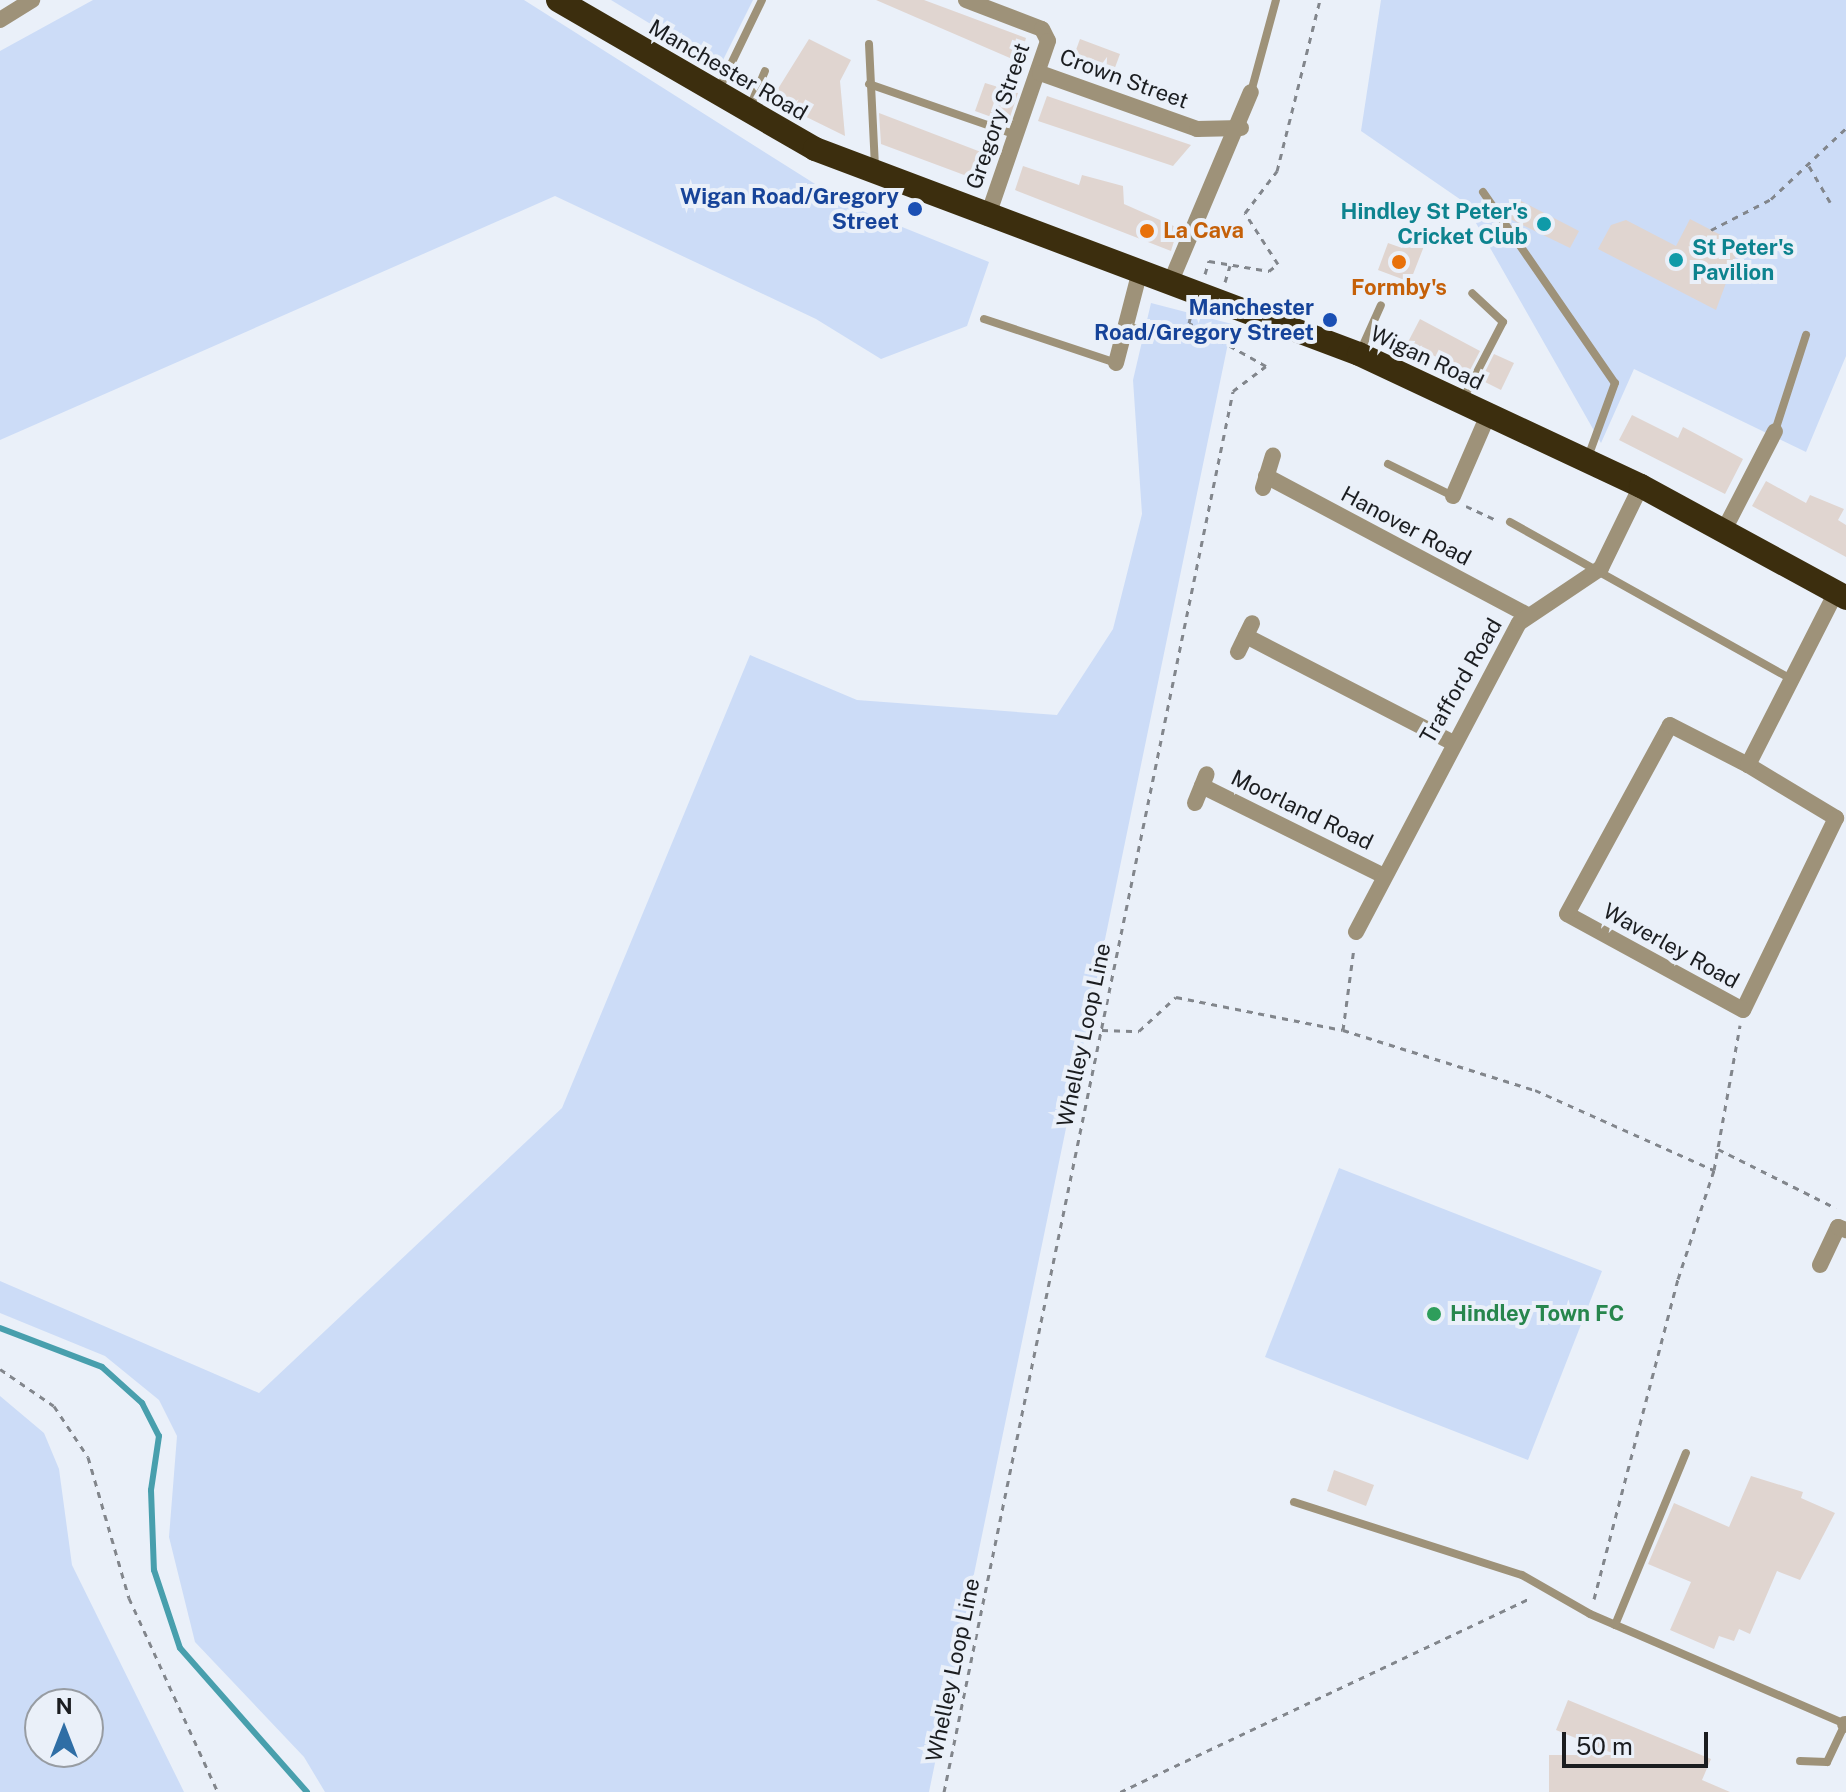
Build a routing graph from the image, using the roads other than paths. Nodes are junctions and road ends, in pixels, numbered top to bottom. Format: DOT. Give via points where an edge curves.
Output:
graph roads {
  1 [pos="32,0"];
  2 [pos="558,0"];
  3 [pos="762,0"];
  4 [pos="966,0"];
  5 [pos="1276,0"];
  6 [pos="0,20"];
  7 [pos="869,44"];
  8 [pos="765,71"];
  9 [pos="1040,73"];
  10 [pos="869,84"];
  11 [pos="1251,92"];
  12 [pos="716,95"];
  13 [pos="747,114"];
  14 [pos="1241,128"];
  15 [pos="1017,136"];
  16 [pos="877,176"];
  17 [pos="1483,192"];
  18 [pos="987,218"];
  19 [pos="1140,271"];
  20 [pos="1171,281"];
  21 [pos="1472,293"];
  22 [pos="1381,305"];
  23 [pos="984,319"];
  24 [pos="1127,326"];
  25 [pos="1806,335"];
  26 [pos="1172,339"];
  27 [pos="1359,354"];
  28 [pos="1116,363"];
  29 [pos="1461,401"];
  30 [pos="1488,415"];
  31 [pos="1775,431"];
  32 [pos="1273,455"];
  33 [pos="1586,462"];
  34 [pos="1388,464"];
  35 [pos="1641,486"];
  36 [pos="1453,496"];
  37 [pos="1510,522"];
  38 [pos="1724,530"];
  39 [pos="1596,573"];
  40 [pos="1841,595"];
  41 [pos="1526,614"];
  42 [pos="1238,652"];
  43 [pos="1791,679"];
  44 [pos="1451,742"];
  45 [pos="1748,765"];
  46 [pos="1195,803"];
  47 [pos="1382,875"];
  48 [pos="1356,932"];
  49 [pos="1844,1220"];
  50 [pos="1820,1265"];
  51 [pos="1686,1453"];
  52 [pos="1294,1502"];
  53 [pos="1615,1625"];
  54 [pos="1846,1725"];
  55 [pos="1800,1761"];
  1 -- 6 [label="street"];
  2 -- 12 [label="highway, Manchester Road"];
  3 -- 12 [label="lane"];
  4 -- 9 [label="street, Gregory Street" via="1042,29 1048,41"];
  5 -- 11 [label="lane"];
  7 -- 10 [label="lane"];
  8 -- 13 [label="lane"];
  9 -- 14 [label="street, Crown Street" via="1197,129"];
  9 -- 15 [label="street, Gregory Street"];
  10 -- 15 [label="lane"];
  10 -- 16 [label="lane"];
  11 -- 14 [label="street"];
  12 -- 13 [label="highway, Manchester Road"];
  13 -- 16 [label="highway, Manchester Road"];
  14 -- 20 [label="street"];
  15 -- 18 [label="street, Gregory Street"];
  16 -- 18 [label="highway, Wigan Road"];
  17 -- 33 [label="lane" via="1615,383"];
  18 -- 19 [label="highway, Wigan Road"];
  19 -- 20 [label="highway, Wigan Road"];
  19 -- 24 [label="street"];
  20 -- 27 [label="highway, Wigan Road"];
  21 -- 29 [label="lane" via="1503,322"];
  22 -- 27 [label="lane"];
  23 -- 28 [label="lane"];
  24 -- 26 [label="lane"];
  24 -- 28 [label="street"];
  25 -- 31 [label="lane"];
  27 -- 29 [label="highway, Wigan Road"];
  29 -- 30 [label="highway, Wigan Road"];
  30 -- 33 [label="highway, Wigan Road"];
  30 -- 36 [label="street"];
  31 -- 38 [label="street"];
  32 -- 41 [label="street, Hanover Road" via="1265,482"];
  33 -- 35 [label="highway, Wigan Road"];
  34 -- 36 [label="lane"];
  35 -- 38 [label="highway, Wigan Road"];
  35 -- 39 [label="street"];
  37 -- 39 [label="lane"];
  38 -- 40 [label="highway, Wigan Road"];
  39 -- 41 [label="street, Trafford Road"];
  39 -- 43 [label="lane"];
  40 -- 43 [label="street"];
  41 -- 44 [label="street, Trafford Road"];
  42 -- 44 [label="street" via="1249,630"];
  43 -- 45 [label="street"];
  44 -- 47 [label="street, Trafford Road"];
  45 -- 45 [label="street, Waverley Road" via="1670,725 1567,914 1743,1010 1836,818"];
  46 -- 47 [label="street, Moorland Road" via="1205,780"];
  47 -- 48 [label="street, Trafford Road"];
  49 -- 50 [label="street"];
  51 -- 53 [label="lane"];
  52 -- 53 [label="lane" via="1496,1564"];
  53 -- 54 [label="lane"];
  54 -- 55 [label="lane" via="1827,1762"];
}
